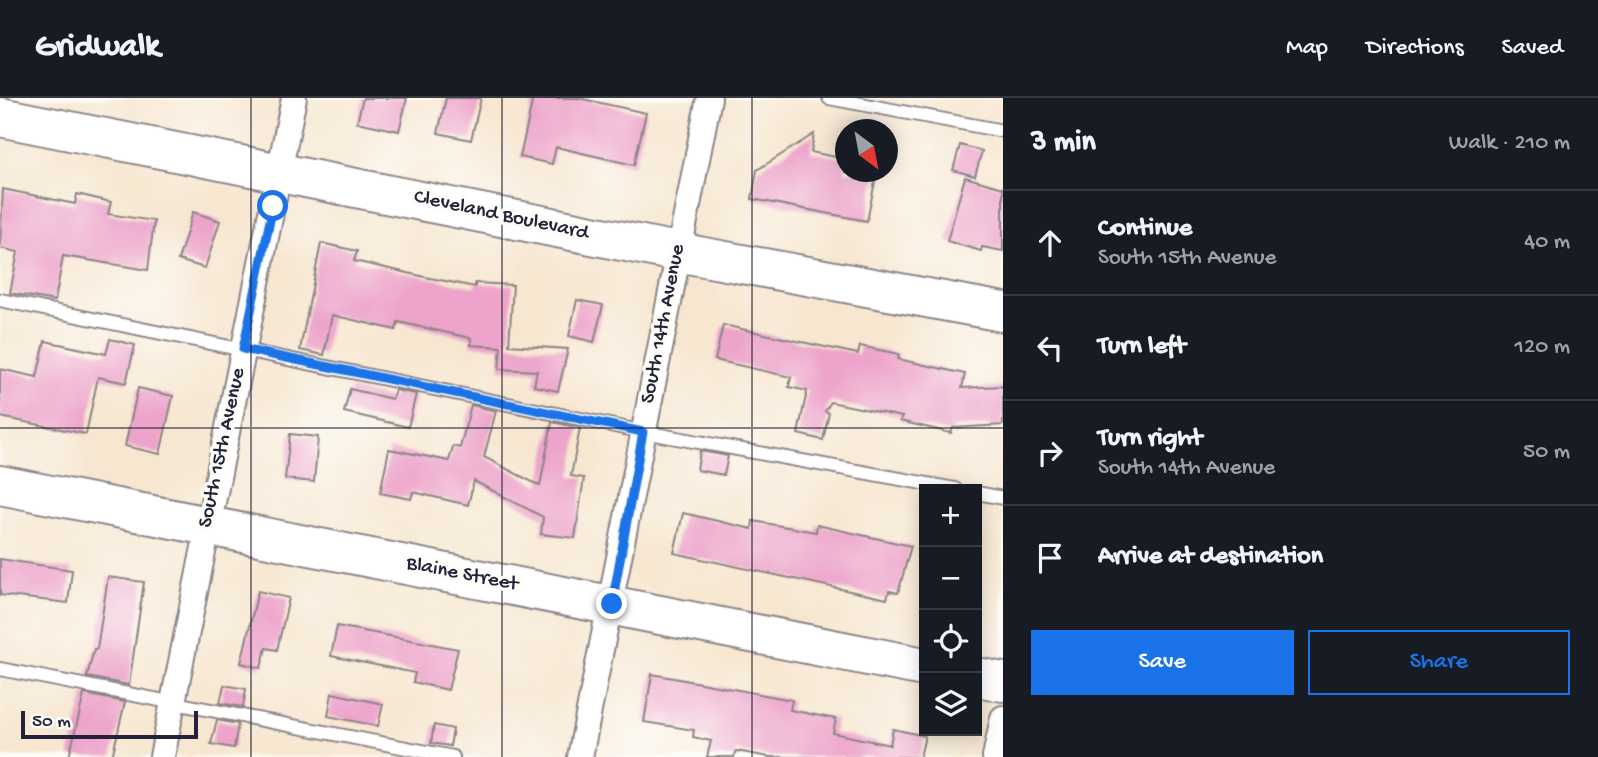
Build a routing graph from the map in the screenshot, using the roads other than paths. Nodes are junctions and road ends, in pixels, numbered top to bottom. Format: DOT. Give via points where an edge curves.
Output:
graph roads {
  1 [pos="294,98"];
  2 [pos="709,98"];
  3 [pos="828,98"];
  4 [pos="0,117"];
  5 [pos="1003,131"];
  6 [pos="280,171"];
  7 [pos="677,253"];
  8 [pos="0,300"];
  9 [pos="1003,312"];
  10 [pos="243,349"];
  11 [pos="643,432"];
  12 [pos="928,484"];
  13 [pos="0,485"];
  14 [pos="982,494"];
  15 [pos="1003,498"];
  16 [pos="206,526"];
  17 [pos="612,604"];
  18 [pos="919,666"];
  19 [pos="0,669"];
  20 [pos="982,678"];
  21 [pos="1003,682"];
  22 [pos="172,703"];
  23 [pos="1003,718"];
  24 [pos="162,757"];
  25 [pos="453,757"];
  26 [pos="580,757"];
  27 [pos="995,757"];
  1 -- 6 [label="street, South 15th Avenue"];
  2 -- 7 [label="street, South 14th Avenue"];
  3 -- 5 [label="lane"];
  4 -- 6 [label="main road, Cleveland Boulevard"];
  6 -- 7 [label="main road, Cleveland Boulevard"];
  6 -- 10 [label="street, South 15th Avenue"];
  7 -- 9 [label="main road, Cleveland Boulevard"];
  7 -- 11 [label="street, South 14th Avenue"];
  8 -- 10 [label="lane"];
  10 -- 11 [label="lane"];
  10 -- 16 [label="street, South 15th Avenue"];
  11 -- 12 [label="lane"];
  11 -- 17 [label="street, South 14th Avenue"];
  13 -- 16 [label="main road, Blaine Street"];
  14 -- 15 [label="lane"];
  16 -- 17 [label="main road, Blaine Street"];
  16 -- 22 [label="street, South 15th Avenue"];
  17 -- 18 [label="main road, Blaine Street"];
  17 -- 26 [label="street, South 14th Avenue"];
  19 -- 22 [label="lane"];
  20 -- 21 [label="main road"];
  22 -- 24 [label="street, South 15th Avenue"];
  22 -- 25 [label="lane"];
  23 -- 27 [label="street"];
}
